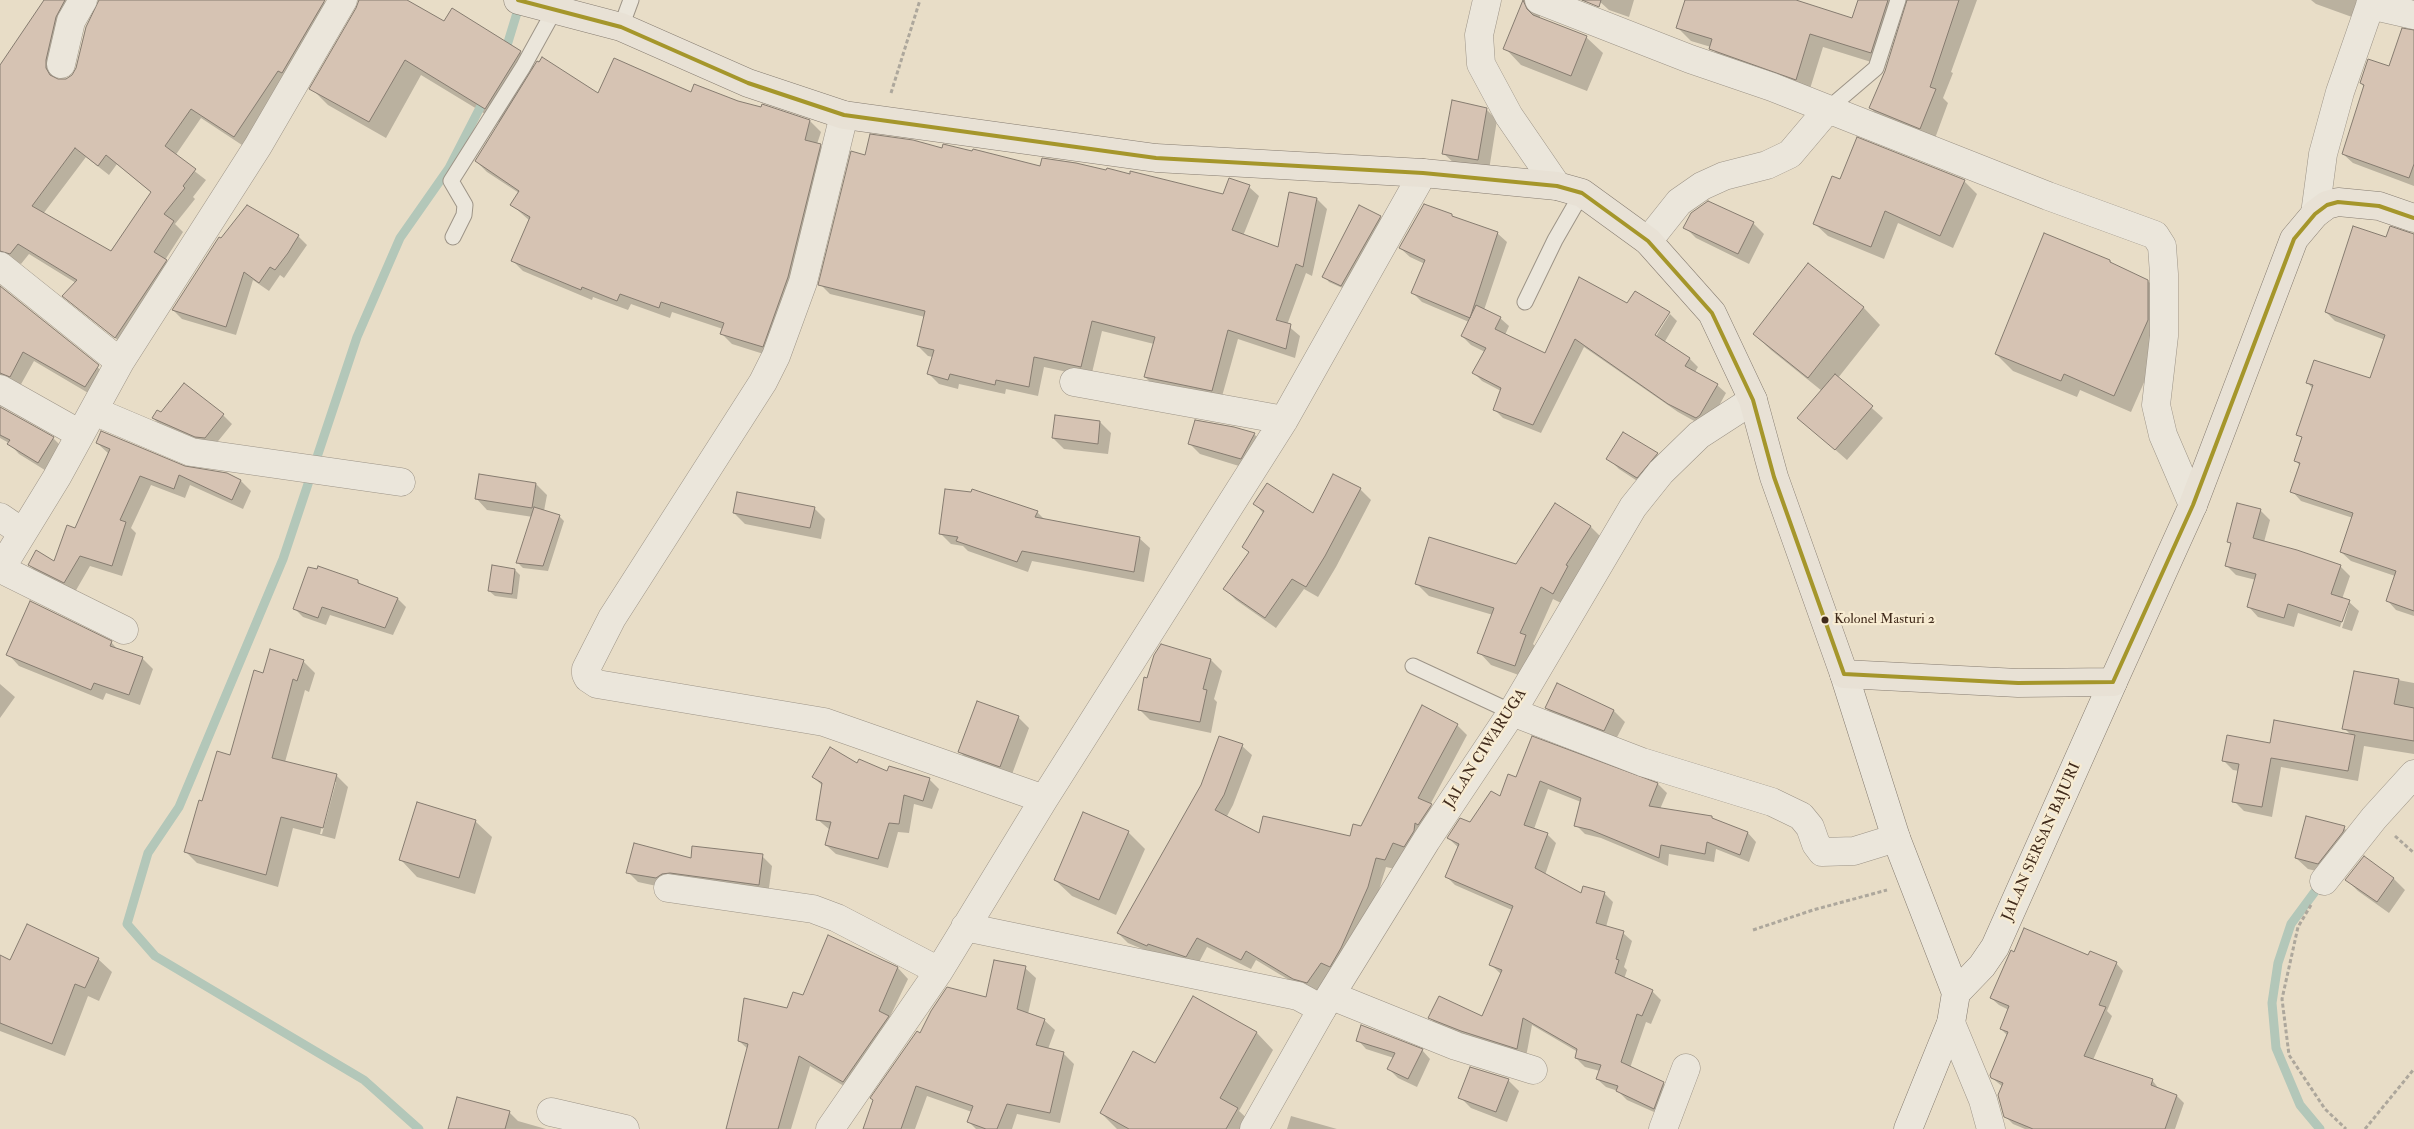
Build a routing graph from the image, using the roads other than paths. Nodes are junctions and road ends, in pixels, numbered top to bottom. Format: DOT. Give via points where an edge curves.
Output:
graph roads {
  1 [pos="83,0"];
  2 [pos="343,0"];
  3 [pos="518,0"];
  4 [pos="631,0"];
  5 [pos="1487,0"];
  6 [pos="1539,0"];
  7 [pos="1898,0"];
  8 [pos="2371,2"];
  9 [pos="555,9"];
  10 [pos="2414,15"];
  11 [pos="621,27"];
  12 [pos="61,64"];
  13 [pos="1828,109"];
  14 [pos="844,115"];
  15 [pos="1423,173"];
  16 [pos="1569,189"];
  17 [pos="2315,214"];
  18 [pos="2414,218"];
  19 [pos="453,237"];
  20 [pos="1648,241"];
  21 [pos="0,266"];
  22 [pos="1525,302"];
  23 [pos="120,362"];
  24 [pos="1074,382"];
  25 [pos="0,389"];
  26 [pos="1753,400"];
  27 [pos="94,411"];
  28 [pos="1284,420"];
  29 [pos="80,434"];
  30 [pos="402,482"];
  31 [pos="2193,504"];
  32 [pos="0,517"];
  33 [pos="22,532"];
  34 [pos="0,570"];
  35 [pos="124,630"];
  36 [pos="1413,666"];
  37 [pos="1844,674"];
  38 [pos="2113,682"];
  39 [pos="1512,712"];
  40 [pos="2414,774"];
  41 [pos="1044,799"];
  42 [pos="1896,838"];
  43 [pos="2324,881"];
  44 [pos="668,888"];
  45 [pos="965,927"];
  46 [pos="938,971"];
  47 [pos="1956,993"];
  48 [pos="1327,1003"];
  49 [pos="1951,1024"];
  50 [pos="1686,1068"];
  51 [pos="1533,1070"];
  52 [pos="551,1112"];
  53 [pos="625,1129"];
  54 [pos="830,1129"];
  55 [pos="1254,1129"];
  56 [pos="1663,1129"];
  57 [pos="1908,1129"];
  58 [pos="1991,1129"];
  1 -- 12 [label="street" via="71,21"];
  2 -- 23 [label="street" via="258,146"];
  3 -- 9 [label="main road"];
  4 -- 11 [label="lane"];
  5 -- 16 [label="street" via="1479,34 1481,64 1509,116"];
  6 -- 13 [label="street"];
  7 -- 13 [label="lane" via="1876,68"];
  8 -- 10 [label="street"];
  8 -- 17 [label="street" via="2323,154"];
  9 -- 11 [label="main road"];
  9 -- 19 [label="lane" via="451,182 465,205"];
  11 -- 14 [label="main road" via="748,83"];
  13 -- 20 [label="street" via="1790,154 1702,186 1679,202"];
  13 -- 31 [label="street" via="2150,233 2160,240 2164,274 2164,336 2156,405 2162,435"];
  14 -- 15 [label="main road" via="1156,158"];
  14 -- 41 [label="street" via="803,282 776,356 612,618 586,674 598,684 824,722"];
  15 -- 16 [label="main road"];
  15 -- 28 [label="street"];
  16 -- 20 [label="main road"];
  16 -- 22 [label="lane" via="1555,240"];
  17 -- 18 [label="main road" via="2327,205 2349,202 2379,206"];
  17 -- 31 [label="main road" via="2303,226 2286,254"];
  20 -- 26 [label="main road" via="1712,313"];
  21 -- 23 [label="street"];
  23 -- 27 [label="street"];
  24 -- 28 [label="street"];
  25 -- 29 [label="street"];
  26 -- 37 [label="main road" via="1774,477"];
  26 -- 39 [label="street, JALAN CIWARUGA" via="1699,435 1661,472 1633,507"];
  27 -- 29 [label="street"];
  27 -- 30 [label="street" via="191,452"];
  28 -- 41 [label="street"];
  29 -- 33 [label="street"];
  31 -- 38 [label="main road"];
  32 -- 33 [label="street"];
  33 -- 34 [label="street"];
  34 -- 35 [label="street"];
  36 -- 39 [label="lane"];
  37 -- 38 [label="main road" via="2018,683"];
  37 -- 42 [label="street"];
  38 -- 47 [label="street, JALAN SERSAN BAJURI" via="1999,938 1982,966"];
  39 -- 42 [label="street" via="1642,762 1772,802 1802,816 1822,852 1854,851"];
  39 -- 48 [label="street, JALAN CIWARUGA" via="1426,841"];
  40 -- 43 [label="street"];
  41 -- 45 [label="street"];
  42 -- 47 [label="street"];
  44 -- 46 [label="street" via="813,909 837,918"];
  45 -- 46 [label="street"];
  45 -- 48 [label="street"];
  46 -- 54 [label="street"];
  47 -- 49 [label="street"];
  48 -- 51 [label="street"];
  48 -- 55 [label="street, JALAN CIWARUGA"];
  49 -- 57 [label="street"];
  49 -- 58 [label="street" via="1983,1100"];
  50 -- 56 [label="street"];
  52 -- 53 [label="street"];
}
